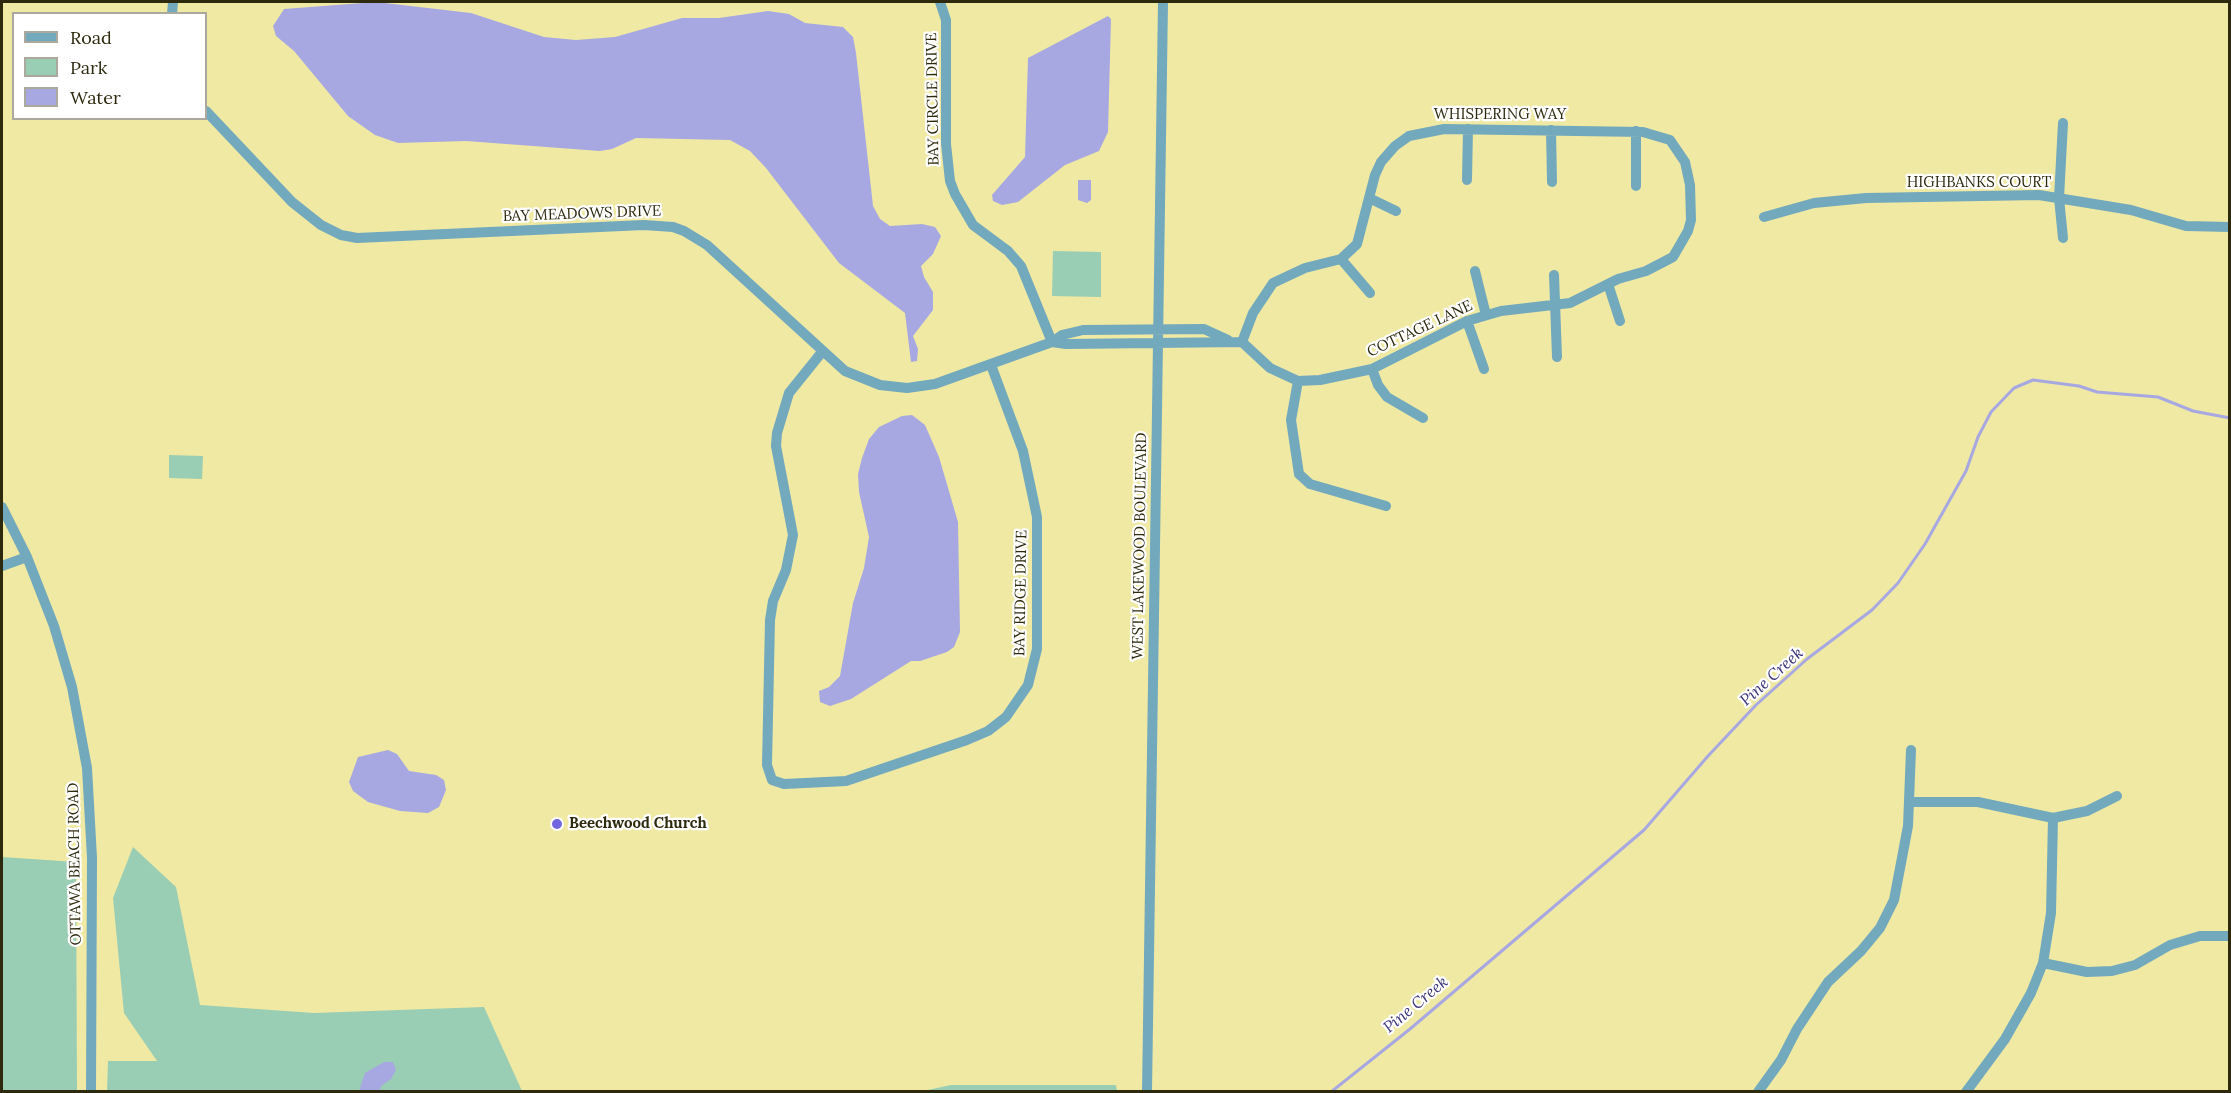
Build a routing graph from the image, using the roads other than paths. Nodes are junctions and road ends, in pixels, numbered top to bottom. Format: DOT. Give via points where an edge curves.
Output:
graph roads {
  1 [pos="940,2"];
  2 [pos="1163,2"];
  3 [pos="207,112"];
  4 [pos="2063,123"];
  5 [pos="1468,129"];
  6 [pos="1551,130"];
  7 [pos="1636,131"];
  8 [pos="1467,180"];
  9 [pos="1552,182"];
  10 [pos="1636,186"];
  11 [pos="1369,198"];
  12 [pos="1691,198"];
  13 [pos="2059,198"];
  14 [pos="1396,211"];
  15 [pos="1764,217"];
  16 [pos="2229,227"];
  17 [pos="2063,238"];
  18 [pos="1341,259"];
  19 [pos="1475,271"];
  20 [pos="1554,275"];
  21 [pos="1608,284"];
  22 [pos="1370,293"];
  23 [pos="1555,306"];
  24 [pos="1486,315"];
  25 [pos="1467,321"];
  26 [pos="1620,321"];
  27 [pos="1158,329"];
  28 [pos="1228,340"];
  29 [pos="1052,342"];
  30 [pos="1242,342"];
  31 [pos="1158,344"];
  32 [pos="822,352"];
  33 [pos="1557,357"];
  34 [pos="991,365"];
  35 [pos="1372,369"];
  36 [pos="1484,369"];
  37 [pos="1298,381"];
  38 [pos="1423,418"];
  39 [pos="1386,506"];
  40 [pos="2,507"];
  41 [pos="27,556"];
  42 [pos="2,566"];
  43 [pos="1911,750"];
  44 [pos="2117,796"];
  45 [pos="1909,802"];
  46 [pos="2053,818"];
  47 [pos="2229,936"];
  48 [pos="2043,963"];
  49 [pos="91,1092"];
  50 [pos="1147,1092"];
  51 [pos="1758,1092"];
  52 [pos="1966,1092"];
  1 -- 29 [label="street, BAY CIRCLE DRIVE" via="946,20 946,144 950,181 973,225 1021,266"];
  2 -- 27 [label="street, WEST LAKEWOOD BOULEVARD"];
  3 -- 32 [label="street, BAY MEADOWS DRIVE" via="292,202 341,235 357,238 644,225 673,227 707,245"];
  4 -- 13 [label="street"];
  5 -- 6 [label="street, WHISPERING WAY"];
  5 -- 8 [label="street"];
  5 -- 11 [label="street, WHISPERING WAY" via="1429,130 1402,141 1381,162"];
  6 -- 7 [label="street, WHISPERING WAY"];
  6 -- 9 [label="street"];
  7 -- 10 [label="street"];
  7 -- 12 [label="street, WHISPERING WAY" via="1664,137 1680,153 1688,172"];
  11 -- 14 [label="street"];
  11 -- 18 [label="street, WHISPERING WAY" via="1357,244"];
  12 -- 21 [label="street, COTTAGE LANE" via="1688,231 1673,257"];
  13 -- 15 [label="street, HIGHBANKS COURT" via="1866,198 1814,203"];
  13 -- 16 [label="street, HIGHBANKS COURT" via="2131,210 2186,226"];
  13 -- 17 [label="street"];
  18 -- 22 [label="street"];
  18 -- 30 [label="street" via="1305,267 1274,283 1253,314"];
  19 -- 24 [label="street"];
  20 -- 23 [label="street"];
  21 -- 23 [label="street, COTTAGE LANE"];
  21 -- 26 [label="street"];
  23 -- 24 [label="street, COTTAGE LANE"];
  23 -- 33 [label="street"];
  24 -- 25 [label="street, COTTAGE LANE"];
  25 -- 35 [label="street, COTTAGE LANE"];
  25 -- 36 [label="street"];
  27 -- 28 [label="street" via="1204,329"];
  27 -- 29 [label="street, BAY MEADOWS DRIVE" via="1083,330 1062,334"];
  27 -- 31 [label="street, WEST LAKEWOOD BOULEVARD"];
  28 -- 30 [label="street"];
  28 -- 31 [label="street" via="1214,344"];
  29 -- 31 [label="street, BAY MEADOWS DRIVE"];
  29 -- 34 [label="street, BAY MEADOWS DRIVE"];
  30 -- 37 [label="street, COTTAGE LANE" via="1270,368"];
  31 -- 50 [label="street, WEST LAKEWOOD BOULEVARD"];
  32 -- 34 [label="street, BAY MEADOWS DRIVE" via="845,372 907,388 935,384"];
  32 -- 34 [label="street, BAY RIDGE DRIVE" via="789,393 776,446 793,535 770,620 767,769 772,780 793,784 846,781 967,740 1006,717 1028,685 1036,649 1037,517 1023,451"];
  35 -- 37 [label="street, COTTAGE LANE"];
  35 -- 38 [label="street" via="1387,397"];
  37 -- 39 [label="street" via="1291,420 1299,474 1310,484"];
  40 -- 41 [label="street, OTTAWA BEACH ROAD"];
  41 -- 42 [label="street"];
  41 -- 49 [label="street, OTTAWA BEACH ROAD" via="63,654 87,768 92,858"];
  43 -- 45 [label="street"];
  44 -- 46 [label="street" via="2087,811"];
  45 -- 46 [label="street" via="1978,802"];
  45 -- 51 [label="street" via="1894,900 1880,928 1828,982"];
  46 -- 48 [label="street" via="2051,913"];
  47 -- 48 [label="street" via="2200,936 2112,971 2087,972"];
  48 -- 52 [label="street" via="2005,1039"];
}
